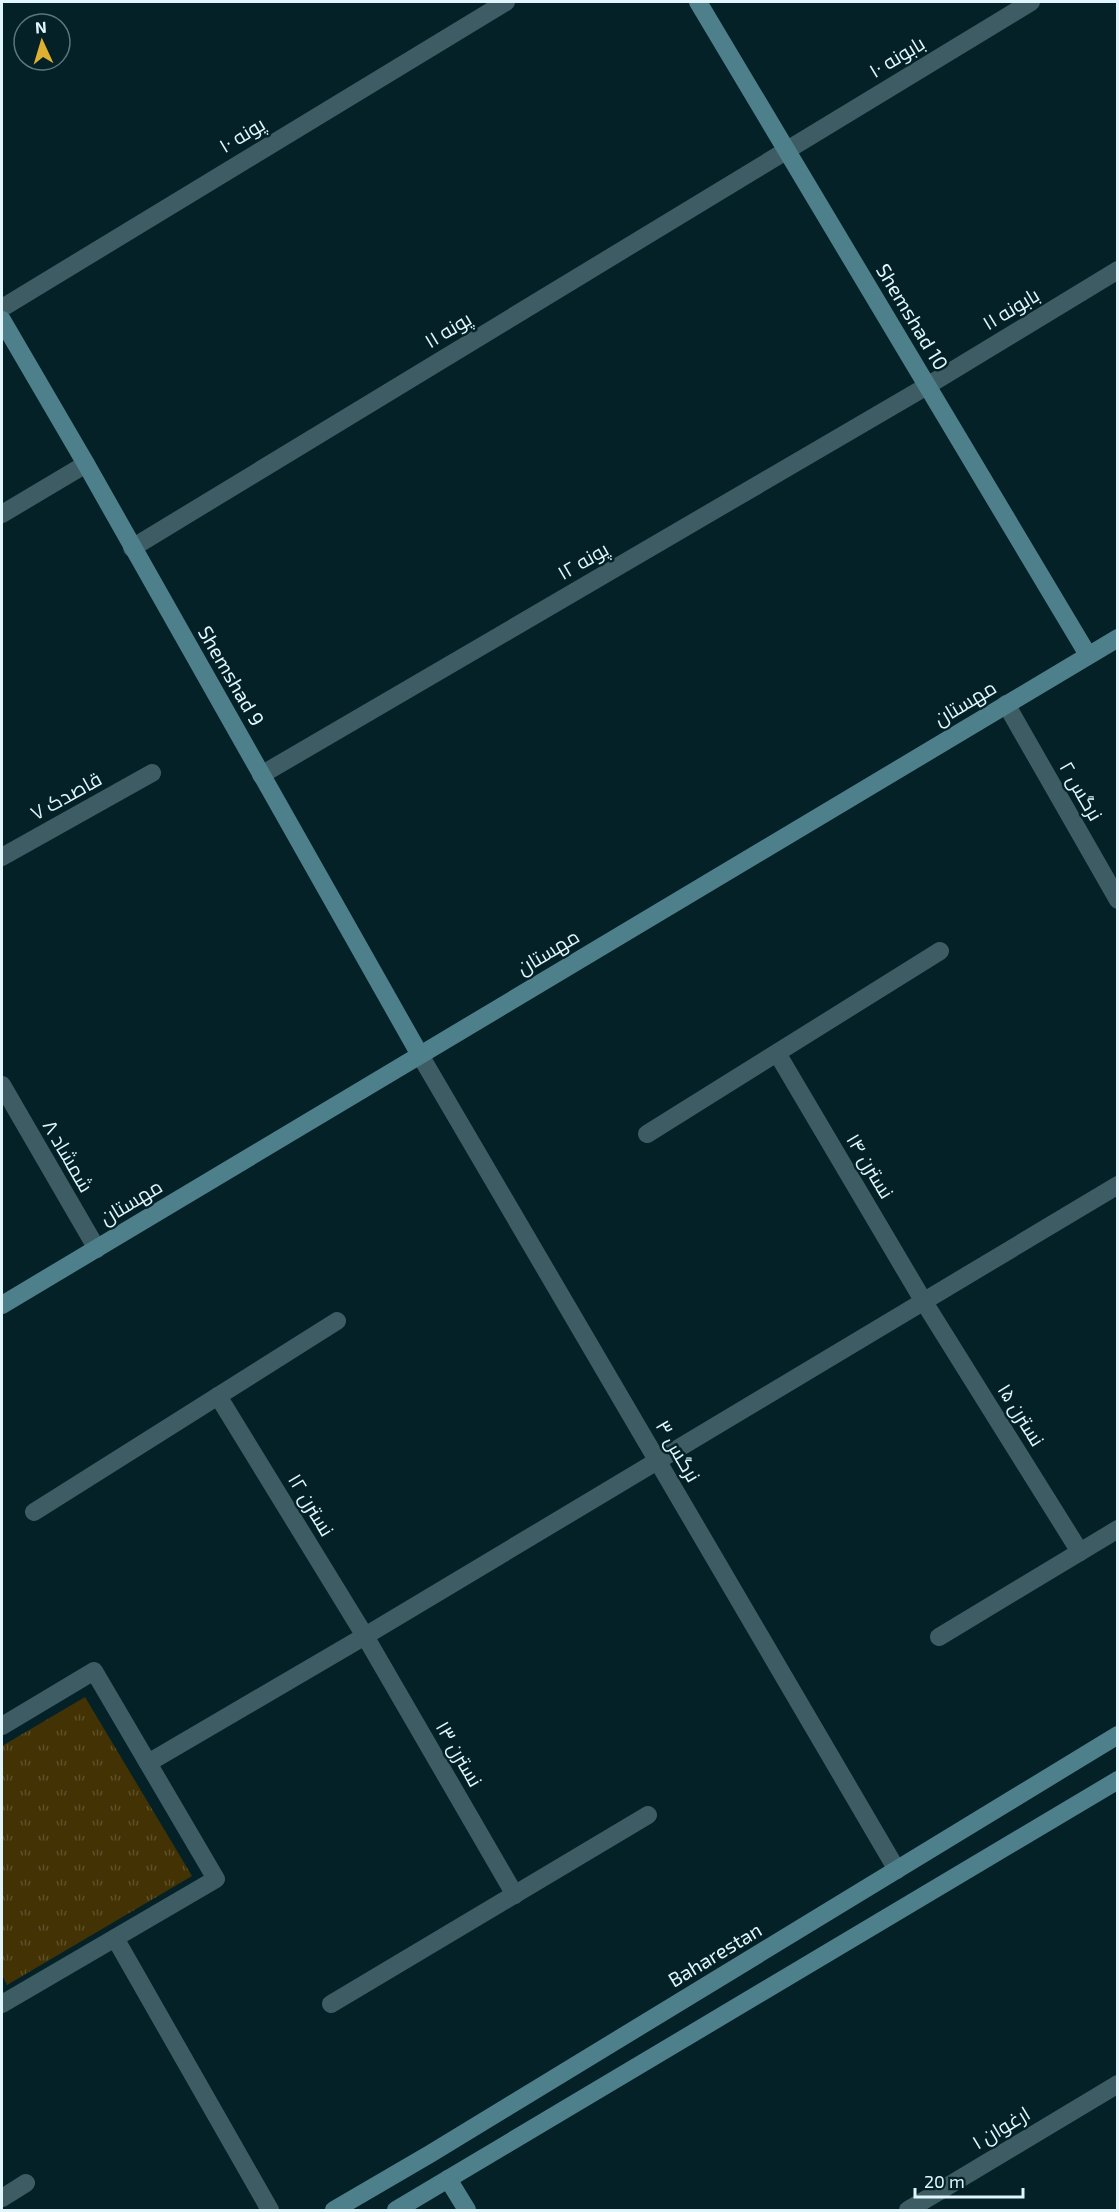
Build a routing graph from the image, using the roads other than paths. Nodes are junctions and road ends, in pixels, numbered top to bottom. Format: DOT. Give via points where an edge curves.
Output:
graph roads {
  1 [pos="506,2"];
  2 [pos="698,2"];
  3 [pos="1031,2"];
  4 [pos="786,150"];
  5 [pos="1118,270"];
  6 [pos="2,308"];
  7 [pos="2,320"];
  8 [pos="927,386"];
  9 [pos="86,464"];
  10 [pos="2,514"];
  11 [pos="132,548"];
  12 [pos="1118,638"];
  13 [pos="1088,655"];
  14 [pos="1006,704"];
  15 [pos="152,773"];
  16 [pos="261,775"];
  17 [pos="2,857"];
  18 [pos="1118,900"];
  19 [pos="940,951"];
  20 [pos="777,1053"];
  21 [pos="420,1055"];
  22 [pos="2,1085"];
  23 [pos="647,1134"];
  24 [pos="1118,1185"];
  25 [pos="97,1249"];
  26 [pos="924,1302"];
  27 [pos="2,1305"];
  28 [pos="337,1321"];
  29 [pos="218,1396"];
  30 [pos="658,1461"];
  31 [pos="34,1512"];
  32 [pos="1118,1529"];
  33 [pos="1080,1552"];
  34 [pos="365,1636"];
  35 [pos="939,1637"];
  36 [pos="2,1726"];
  37 [pos="1118,1735"];
  38 [pos="148,1763"];
  39 [pos="1118,1780"];
  40 [pos="648,1815"];
  41 [pos="897,1870"];
  42 [pos="515,1895"];
  43 [pos="115,1938"];
  44 [pos="2,2004"];
  45 [pos="331,2004"];
  46 [pos="1118,2084"];
  47 [pos="448,2179"];
  48 [pos="26,2183"];
  49 [pos="2,2198"];
  50 [pos="270,2211"];
  51 [pos="334,2211"];
  52 [pos="396,2211"];
  53 [pos="467,2211"];
  54 [pos="908,2211"];
  1 -- 6 [label="street, پونه ۱۰"];
  2 -- 4 [label="street, Shemshad 10"];
  3 -- 4 [label="street, بابونه ۱۰"];
  4 -- 8 [label="street, Shemshad 10"];
  4 -- 11 [label="street, پونه ۱۱"];
  5 -- 8 [label="street, بابونه ۱۱"];
  7 -- 9 [label="street, Shemshad 9"];
  8 -- 13 [label="street, Shemshad 10"];
  8 -- 16 [label="street, پونه ۱۲"];
  9 -- 10 [label="street"];
  9 -- 11 [label="street, Shemshad 9"];
  11 -- 16 [label="street, Shemshad 9"];
  12 -- 13 [label="street, مهستان"];
  13 -- 14 [label="street, مهستان"];
  14 -- 18 [label="street, نرگس ۲"];
  14 -- 21 [label="street, مهستان"];
  15 -- 17 [label="street, قاصدک ۷"];
  16 -- 21 [label="street, Shemshad 9"];
  19 -- 20 [label="street"];
  20 -- 23 [label="street"];
  20 -- 26 [label="street, نسترن ۱۴"];
  21 -- 25 [label="street, مهستان"];
  21 -- 30 [label="street, نرگس ۳"];
  22 -- 25 [label="street, شمشاد ۸"];
  24 -- 26 [label="street"];
  25 -- 27 [label="street, مهستان"];
  26 -- 30 [label="street"];
  26 -- 33 [label="street, نسترن ۱۵"];
  28 -- 29 [label="street"];
  29 -- 31 [label="street"];
  29 -- 34 [label="street, نسترن ۱۲"];
  30 -- 34 [label="street"];
  30 -- 41 [label="street, نرگس ۳"];
  32 -- 33 [label="street"];
  33 -- 35 [label="street"];
  34 -- 38 [label="street"];
  34 -- 42 [label="street, نسترن ۱۳"];
  36 -- 38 [label="street" via="94,1671"];
  37 -- 41 [label="street, Baharestan"];
  38 -- 43 [label="street" via="216,1879"];
  39 -- 47 [label="street"];
  40 -- 42 [label="street"];
  41 -- 51 [label="street, Baharestan"];
  42 -- 45 [label="street"];
  43 -- 44 [label="street"];
  43 -- 50 [label="street"];
  46 -- 54 [label="street, ارغوان ۱"];
  47 -- 52 [label="street"];
  47 -- 53 [label="street"];
  48 -- 49 [label="street"];
}
